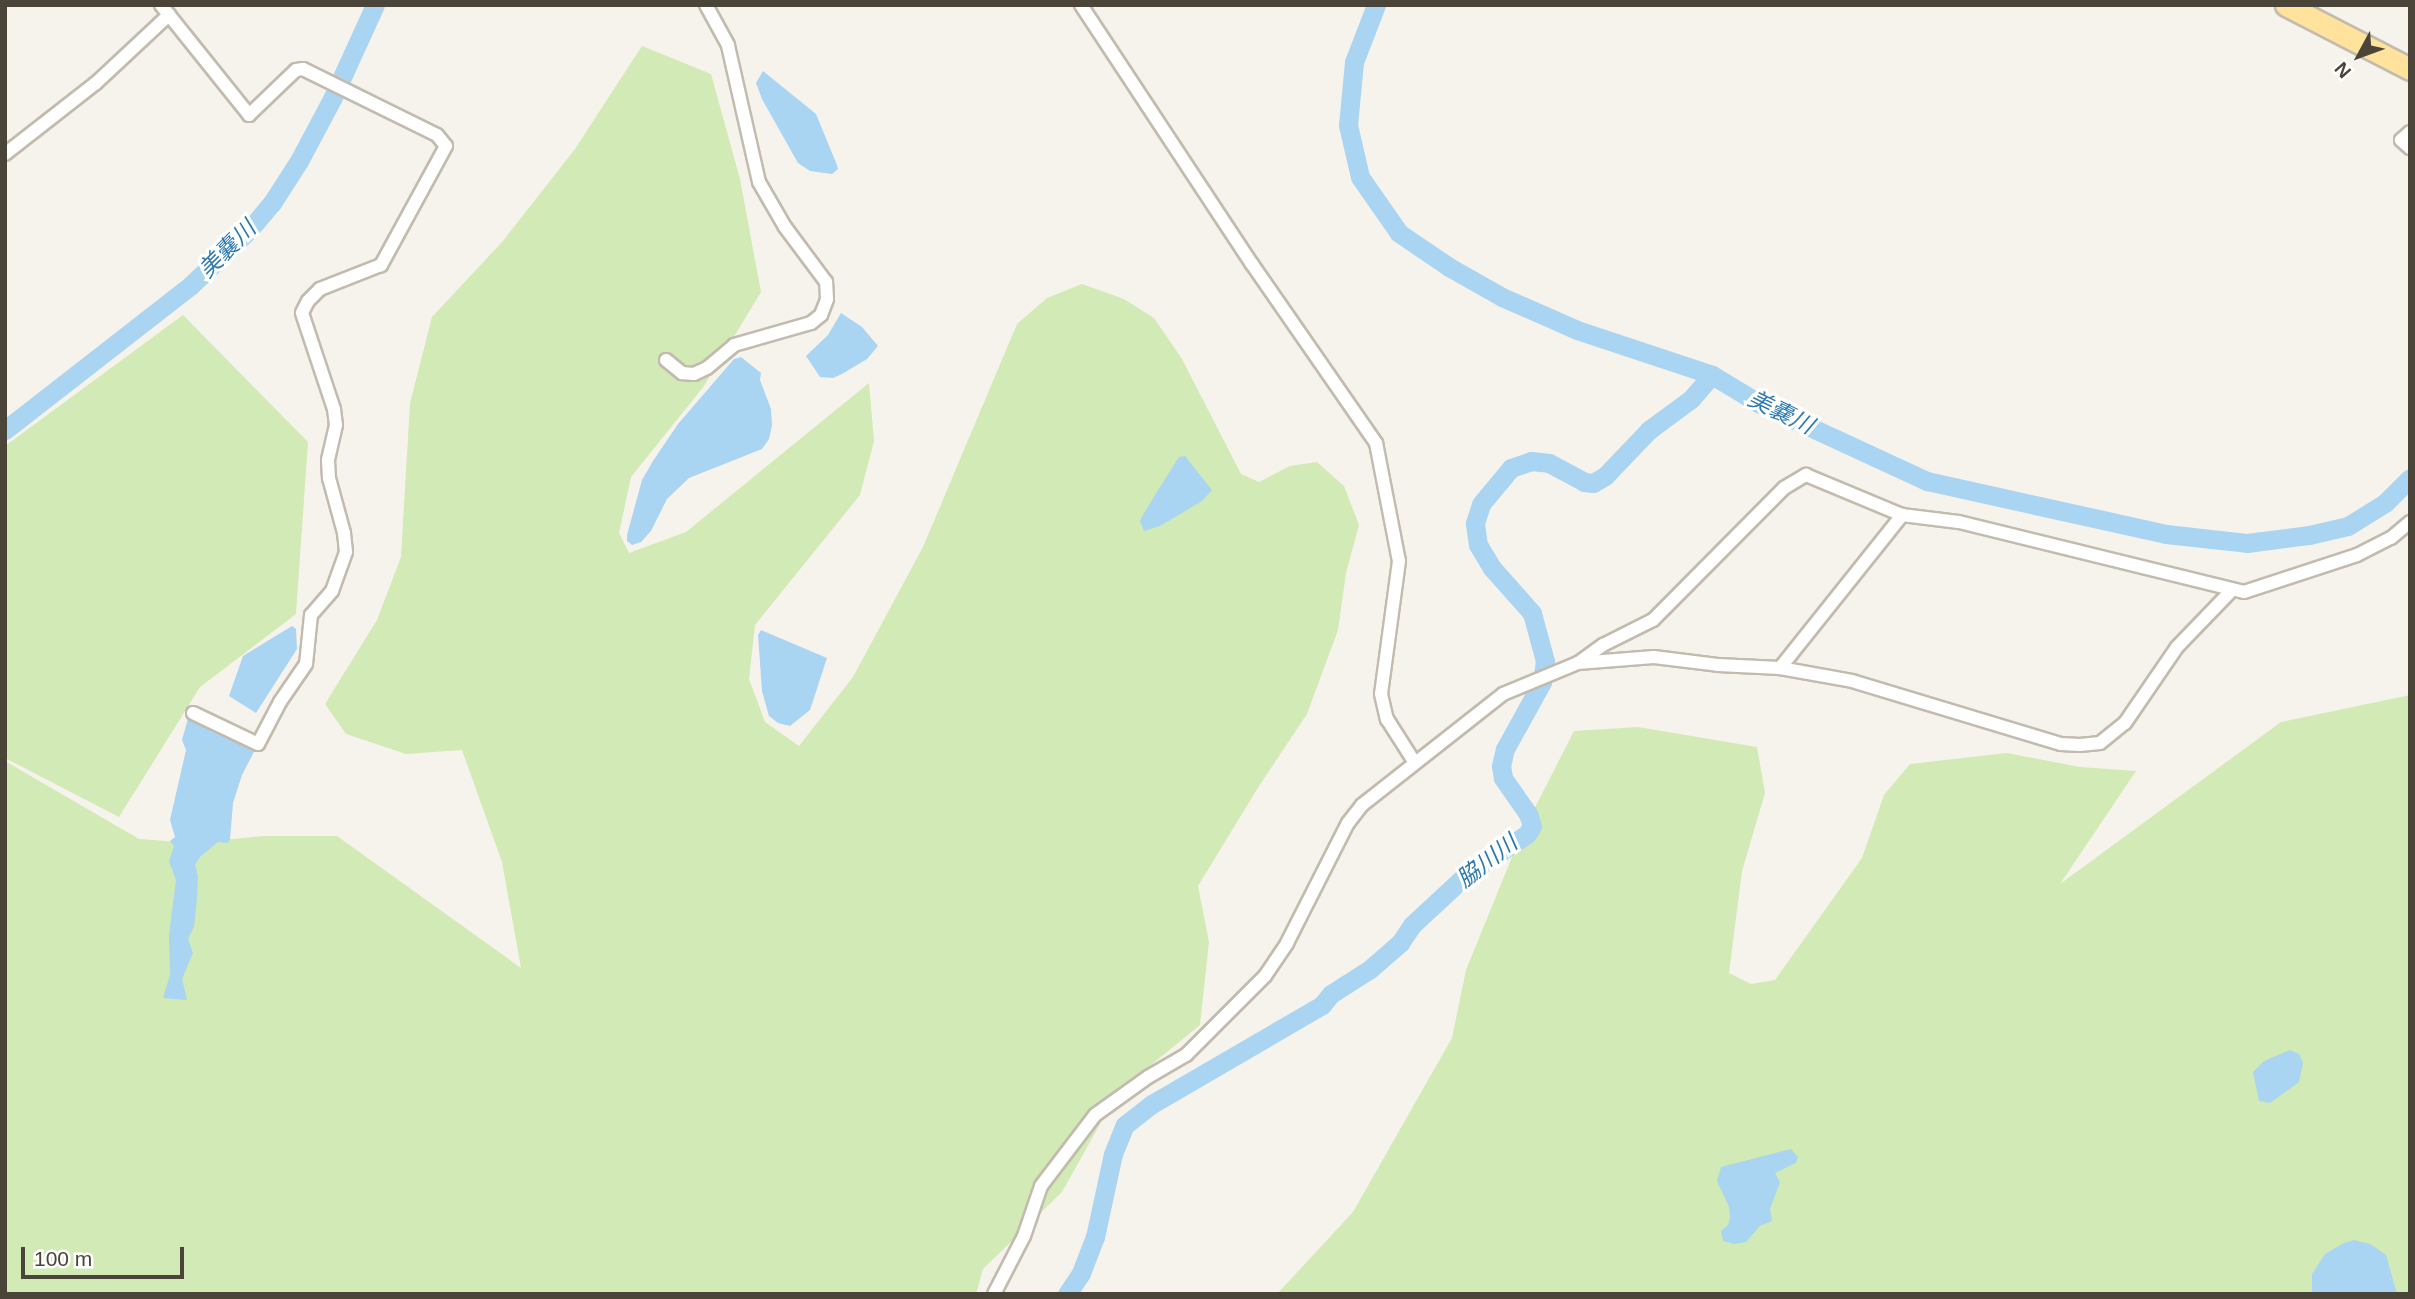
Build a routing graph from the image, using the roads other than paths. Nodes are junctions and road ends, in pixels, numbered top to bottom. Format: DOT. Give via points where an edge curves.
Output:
graph roads {
  1 [pos="706,5"];
  2 [pos="1081,5"];
  3 [pos="2286,5"];
  4 [pos="165,10"];
  5 [pos="2410,69"];
  6 [pos="2410,132"];
  7 [pos="2410,148"];
  8 [pos="5,154"];
  9 [pos="666,360"];
  10 [pos="1902,515"];
  11 [pos="2410,522"];
  12 [pos="2232,590"];
  13 [pos="1578,663"];
  14 [pos="1780,668"];
  15 [pos="193,712"];
  16 [pos="1415,763"];
  17 [pos="994,1294"];
  1 -- 9 [label="street" via="729,45 759,182 826,282 827,299 821,315 811,323 734,345 694,374 682,373"];
  2 -- 16 [label="street" via="1376,443 1399,561 1381,694 1387,719"];
  3 -- 5 [label="main road"];
  4 -- 8 [label="street" via="96,83"];
  4 -- 15 [label="street" via="249,115 303,69 437,135 446,146 380,265 320,289 302,313 334,409 329,478 346,552 332,591 311,615 306,664 258,744"];
  6 -- 7 [label="street" via="2401,140"];
  10 -- 12 [label="street" via="1959,522"];
  10 -- 13 [label="street" via="1806,475 1784,488 1653,620"];
  10 -- 14 [label="street"];
  11 -- 12 [label="street" via="2392,538 2357,555 2244,592"];
  12 -- 14 [label="street" via="2177,647 2125,723 2100,743 2061,744 1852,681"];
  13 -- 14 [label="street" via="1654,657"];
  13 -- 16 [label="street" via="1485,707"];
  16 -- 17 [label="street" via="1362,805 1348,823 1287,943 1265,976 1186,1055 1095,1115 1041,1186 1024,1236"];
}
